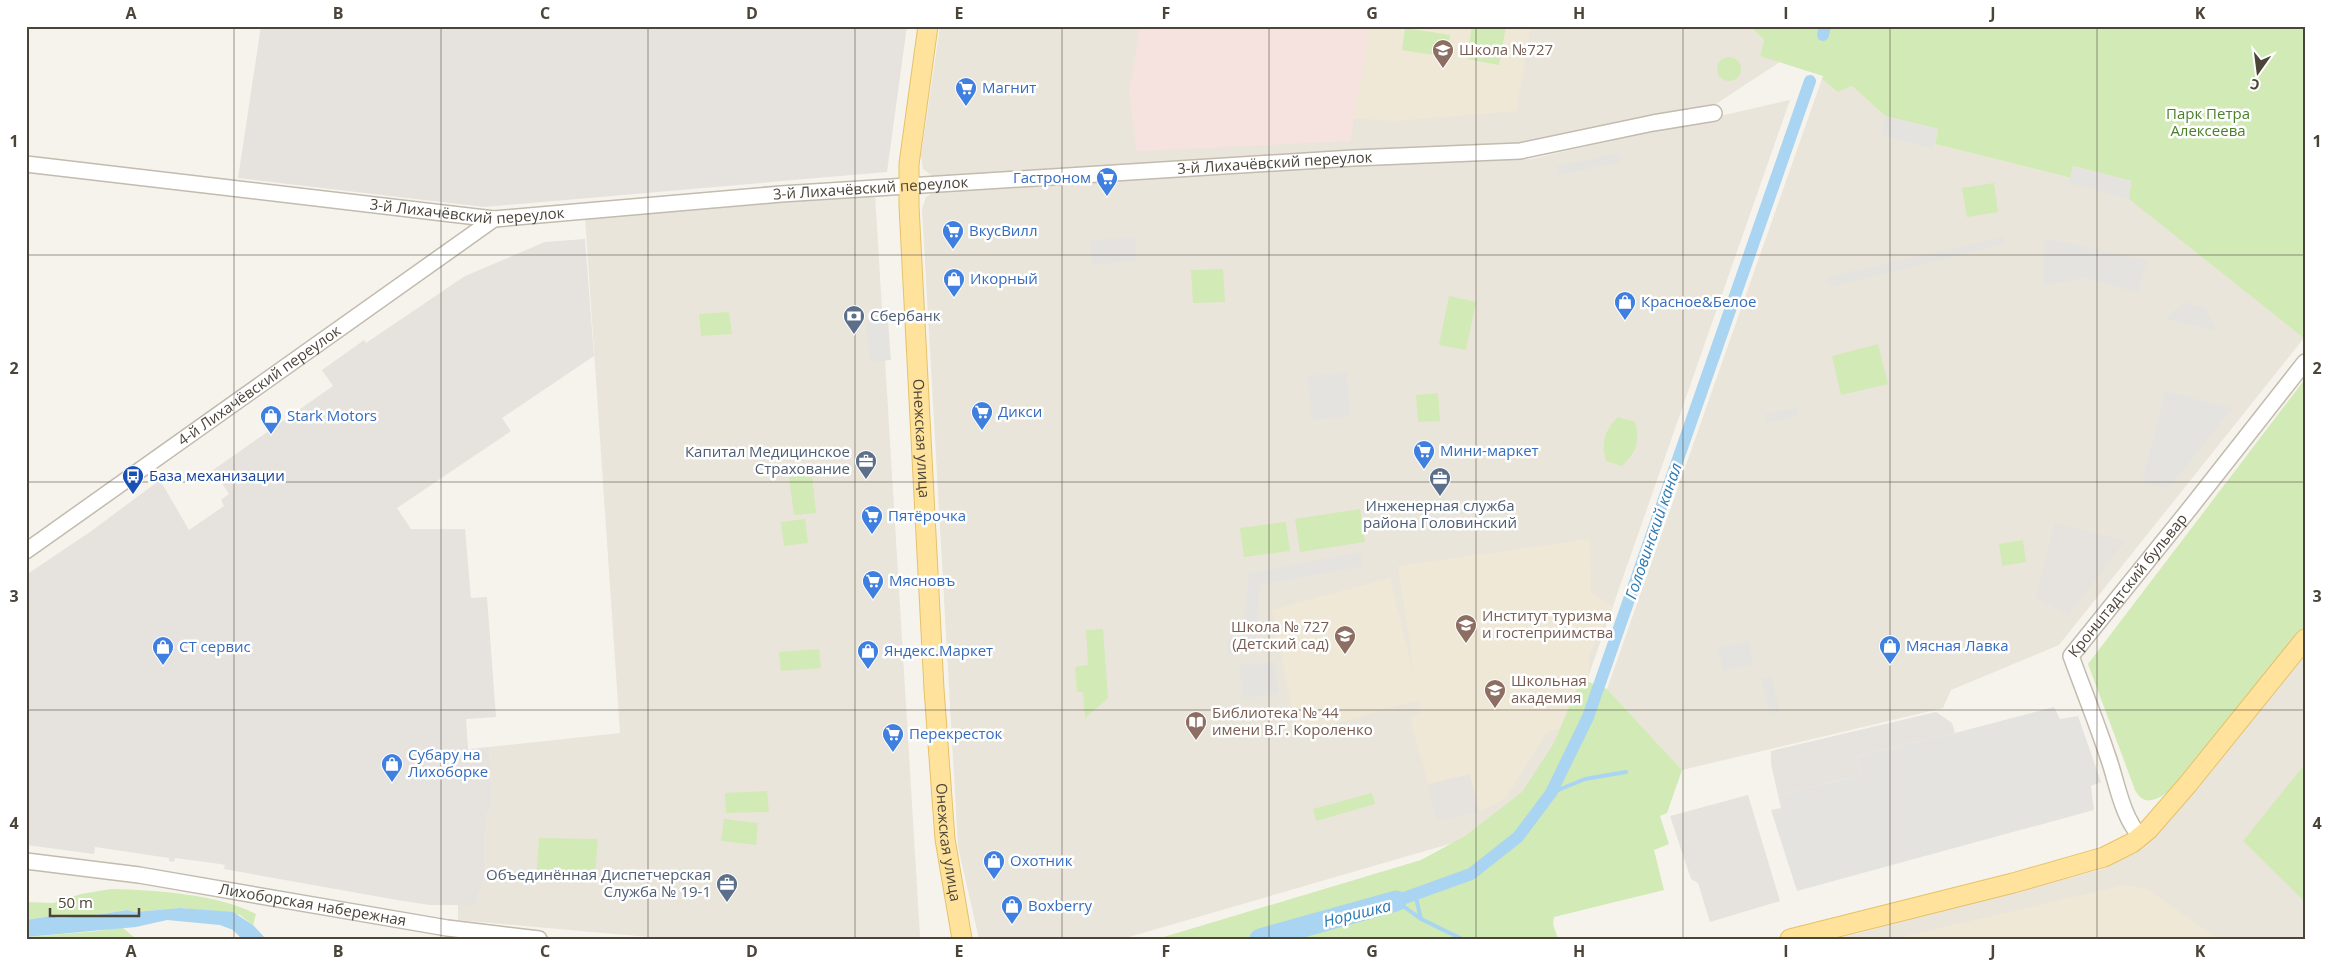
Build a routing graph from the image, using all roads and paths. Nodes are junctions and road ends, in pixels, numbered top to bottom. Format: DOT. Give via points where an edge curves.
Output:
graph roads {
  1 [pos="928,26"];
  2 [pos="1714,113"];
  3 [pos="26,164"];
  4 [pos="908,187"];
  5 [pos="494,219"];
  6 [pos="2305,362"];
  7 [pos="26,551"];
  8 [pos="2305,639"];
  9 [pos="2140,836"];
  10 [pos="26,861"];
  11 [pos="539,939"];
  12 [pos="962,939"];
  13 [pos="1790,939"];
  1 -- 4 [label="main road, Онежская улица"];
  2 -- 4 [label="street, 3-й Лихачёвский переулок" via="1520,151 1343,158"];
  3 -- 5 [label="street, 3-й Лихачёвский переулок"];
  4 -- 5 [label="street, 3-й Лихачёвский переулок" via="781,194"];
  4 -- 12 [label="main road, Онежская улица" via="934,698 945,839"];
  5 -- 7 [label="street, 4-й Лихачёвский переулок"];
  6 -- 9 [label="street, Кронштадтский бульвар" via="2070,656 2127,814"];
  8 -- 9 [label="main road" via="2188,784"];
  9 -- 13 [label="main road" via="2104,857"];
  10 -- 11 [label="street, Лихоборская набережная" via="218,887"];
}
